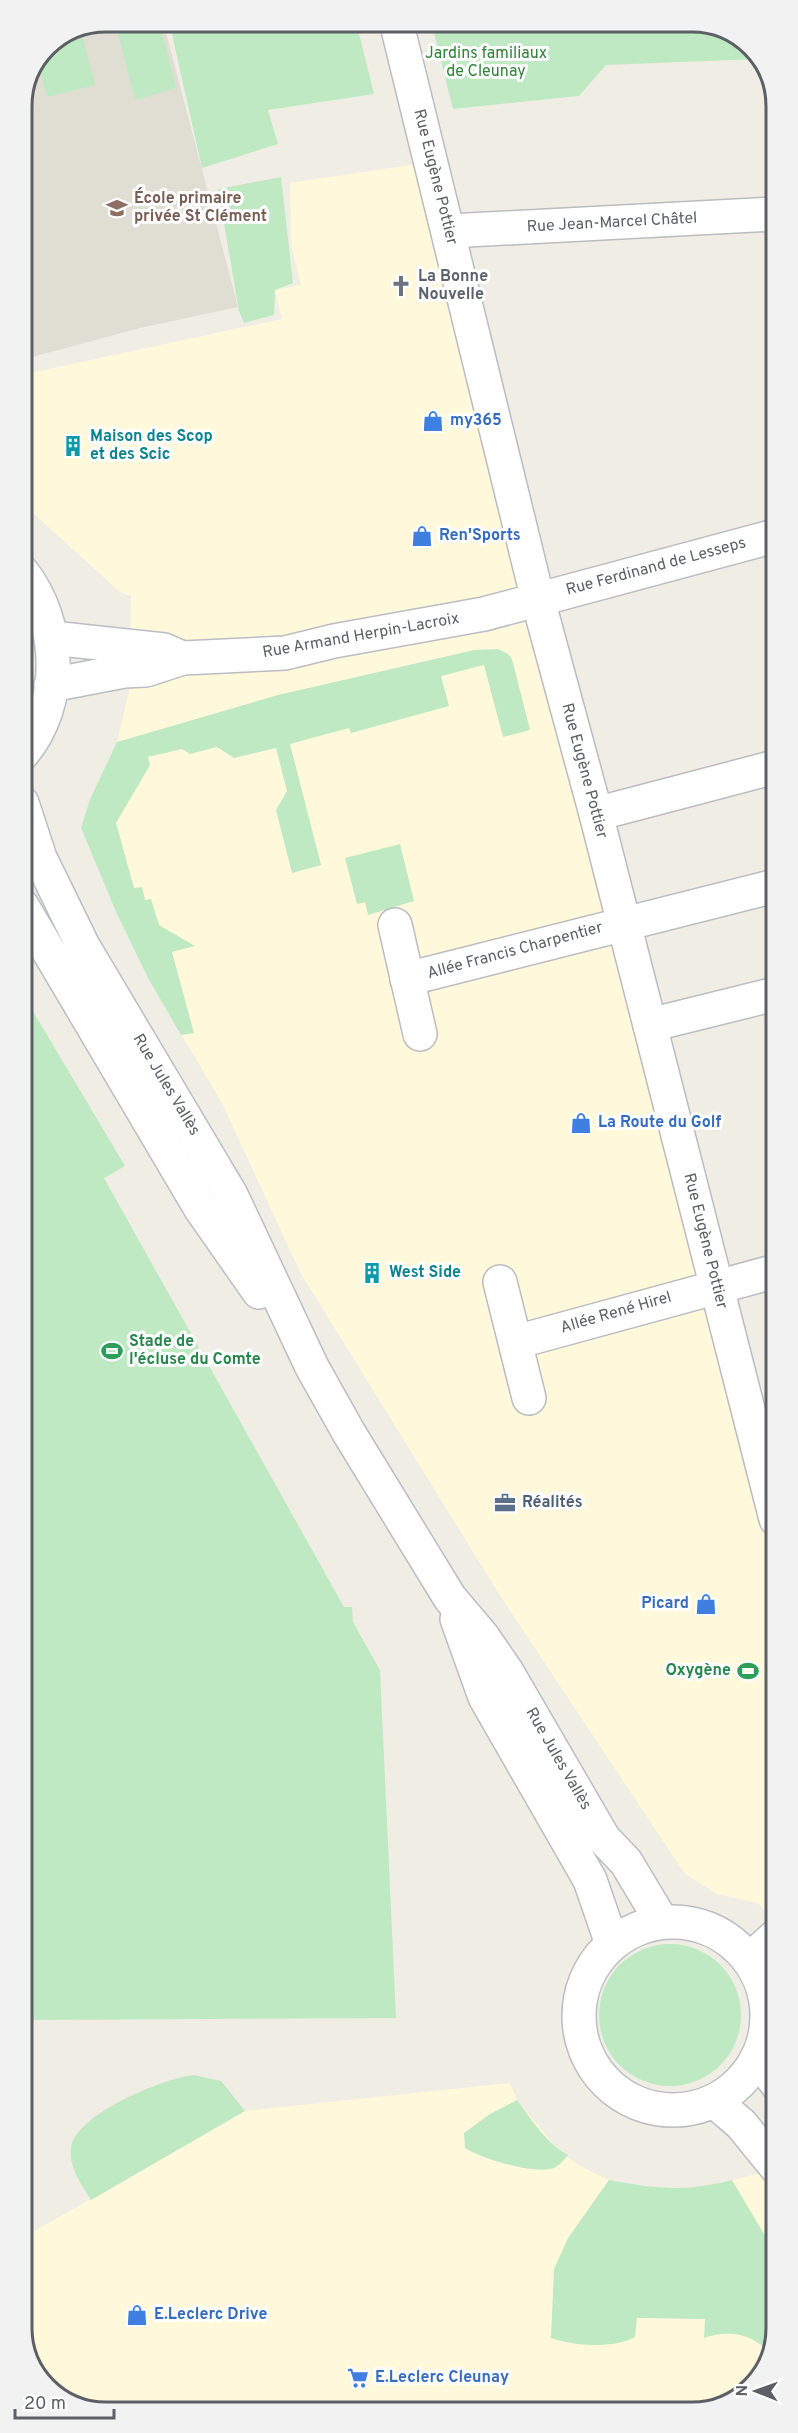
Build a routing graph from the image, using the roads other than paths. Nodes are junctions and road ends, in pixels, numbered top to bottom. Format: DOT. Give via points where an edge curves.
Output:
graph roads {
  1 [pos="399,32"];
  2 [pos="766,214"];
  3 [pos="449,231"];
  4 [pos="766,538"];
  5 [pos="32,584"];
  6 [pos="538,600"];
  7 [pos="52,638"];
  8 [pos="183,658"];
  9 [pos="51,685"];
  10 [pos="32,738"];
  11 [pos="766,769"];
  12 [pos="596,814"];
  13 [pos="32,834"];
  14 [pos="766,888"];
  15 [pos="32,923"];
  16 [pos="623,923"];
  17 [pos="395,925"];
  18 [pos="407,979"];
  19 [pos="766,996"];
  20 [pos="650,1025"];
  21 [pos="420,1034"];
  22 [pos="766,1273"];
  23 [pos="500,1282"];
  24 [pos="717,1285"];
  25 [pos="516,1341"];
  26 [pos="312,1367"];
  27 [pos="529,1398"];
  28 [pos="766,1479"];
  29 [pos="450,1598"];
  30 [pos="662,1922"];
  31 [pos="612,1944"];
  32 [pos="766,1945"];
  33 [pos="749,1960"];
  34 [pos="766,2006"];
  35 [pos="766,2026"];
  36 [pos="758,2058"];
  37 [pos="766,2069"];
  38 [pos="714,2101"];
  39 [pos="766,2155"];
  1 -- 3 [label="main road, Rue Eugène Pottier"];
  2 -- 3 [label="main road, Rue Jean-Marcel Châtel"];
  3 -- 6 [label="main road, Rue Eugène Pottier"];
  4 -- 6 [label="main road, Rue Ferdinand de Lesseps"];
  5 -- 7 [label="main road"];
  6 -- 8 [label="main road, Rue Armand Herpin-Lacroix" via="285,653"];
  6 -- 12 [label="main road, Rue Eugène Pottier"];
  7 -- 8 [label="main road, Rue Armand Herpin-Lacroix" via="164,650"];
  7 -- 9 [label="main road"];
  8 -- 9 [label="main road, Rue Armand Herpin-Lacroix" via="146,670"];
  9 -- 10 [label="main road" via="42,723"];
  11 -- 12 [label="main road"];
  12 -- 16 [label="main road, Rue Eugène Pottier"];
  13 -- 26 [label="main road, Rue Jules Vallès" via="83,946 231,1195"];
  14 -- 16 [label="main road, Allée Francis Charpentier"];
  15 -- 26 [label="main road, Rue Jules Vallès" via="201,1209"];
  16 -- 18 [label="main road, Allée Francis Charpentier"];
  16 -- 20 [label="main road, Rue Eugène Pottier"];
  17 -- 18 [label="main road, Allée Francis Charpentier"];
  18 -- 21 [label="main road, Allée Francis Charpentier"];
  19 -- 20 [label="main road"];
  20 -- 24 [label="main road, Rue Eugène Pottier"];
  22 -- 24 [label="main road, Allée René Hirel"];
  23 -- 25 [label="main road"];
  24 -- 25 [label="main road, Allée René Hirel"];
  24 -- 28 [label="main road, Rue Eugène Pottier"];
  25 -- 27 [label="main road"];
  26 -- 29 [label="main road, Rue Jules Vallès"];
  29 -- 30 [label="main road, Rue Jules Vallès" via="507,1672 604,1839 626,1862"];
  29 -- 31 [label="main road, Rue Jules Vallès" via="485,1697 590,1880"];
  30 -- 31 [label="main road" via="644,1925"];
  30 -- 33 [label="main road" via="682,1922 715,1931"];
  31 -- 38 [label="main road" via="593,1965 582,1991 578,2019 591,2064 617,2093 649,2108 690,2109"];
  32 -- 33 [label="main road"];
  33 -- 34 [label="main road" via="763,1988"];
  35 -- 36 [label="main road"];
  36 -- 37 [label="main road"];
  36 -- 38 [label="main road" via="739,2084"];
  38 -- 39 [label="main road" via="741,2124"];
}
